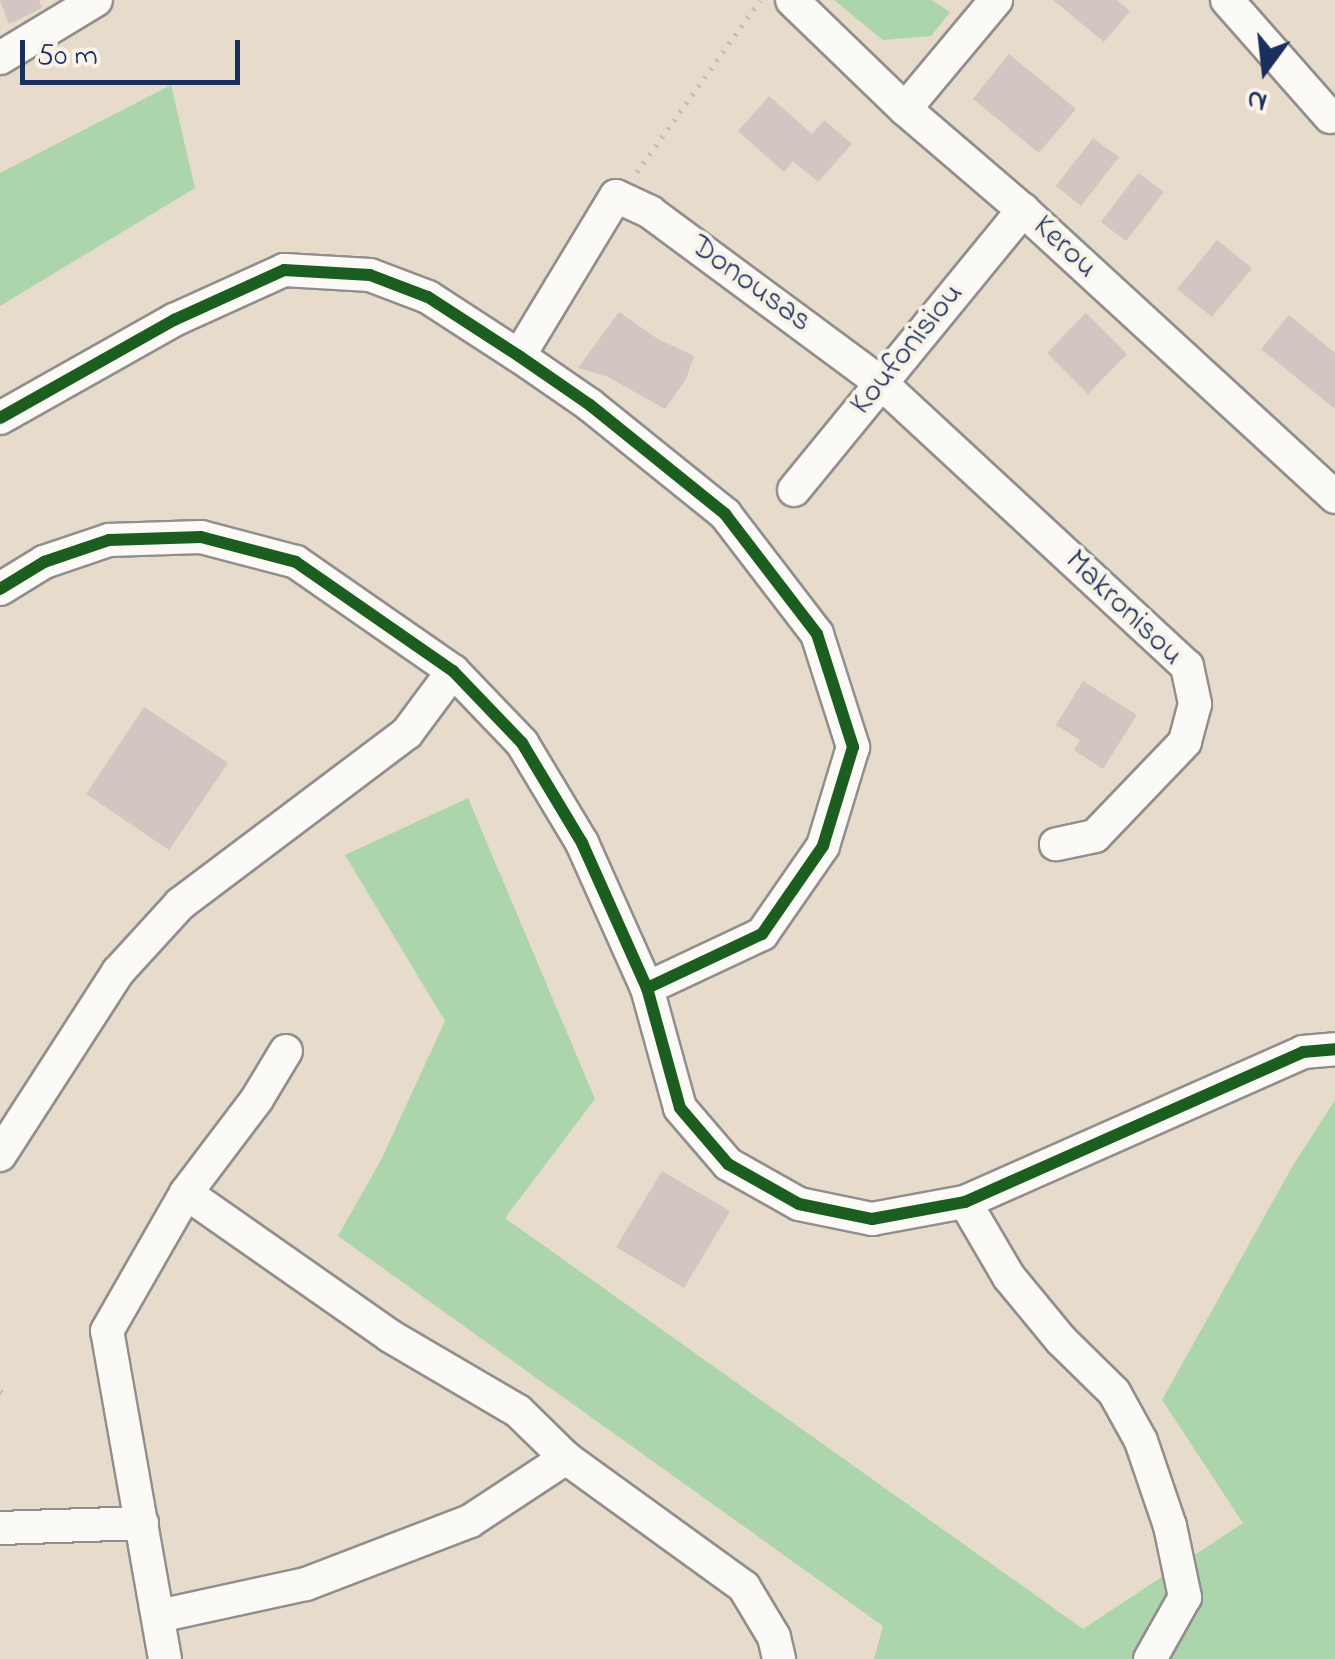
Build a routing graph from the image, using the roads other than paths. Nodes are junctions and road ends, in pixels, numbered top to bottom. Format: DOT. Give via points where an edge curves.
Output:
graph roads {
  1 [pos="96,0"];
  2 [pos="792,0"];
  3 [pos="996,0"];
  4 [pos="1227,0"];
  5 [pos="0,58"];
  6 [pos="905,109"];
  7 [pos="1330,117"];
  8 [pos="1022,210"];
  9 [pos="519,356"];
  10 [pos="880,382"];
  11 [pos="0,418"];
  12 [pos="794,490"];
  13 [pos="1335,497"];
  14 [pos="0,589"];
  15 [pos="453,671"];
  16 [pos="1056,844"];
  17 [pos="647,988"];
  18 [pos="1335,1049"];
  19 [pos="286,1051"];
  20 [pos="0,1155"];
  21 [pos="186,1193"];
  22 [pos="966,1202"];
  23 [pos="566,1458"];
  24 [pos="142,1524"];
  25 [pos="0,1528"];
  26 [pos="159,1616"];
  27 [pos="165,1659"];
  28 [pos="780,1659"];
  29 [pos="1150,1659"];
  1 -- 5 [label="street"];
  2 -- 6 [label="street, Kerou"];
  3 -- 6 [label="street"];
  4 -- 7 [label="street"];
  6 -- 8 [label="street, Kerou"];
  8 -- 10 [label="street, Koufonisiou"];
  8 -- 13 [label="street, Kerou"];
  9 -- 10 [label="street, Donousas" via="616,196 650,212"];
  9 -- 11 [label="street" via="428,297 370,275 284,270 174,320"];
  9 -- 17 [label="street" via="590,404 724,514 817,634 853,747 823,846 762,934"];
  10 -- 12 [label="street, Koufonisiou"];
  10 -- 16 [label="street, Makronisou" via="1187,666 1195,704 1185,742 1095,836"];
  14 -- 15 [label="street" via="44,562 108,540 201,537 296,562"];
  15 -- 17 [label="street" via="522,743 582,843"];
  15 -- 20 [label="street" via="407,733 180,904 118,972"];
  17 -- 22 [label="street" via="680,1108 728,1164 799,1204 872,1218"];
  18 -- 22 [label="street" via="1303,1052"];
  19 -- 21 [label="street"];
  21 -- 23 [label="street" via="390,1336 518,1411"];
  21 -- 24 [label="street" via="108,1331"];
  22 -- 29 [label="street" via="1009,1278 1114,1392 1140,1442 1170,1526 1185,1597"];
  23 -- 26 [label="street" via="452,1528 306,1584"];
  23 -- 28 [label="street" via="744,1588"];
  24 -- 25 [label="street"];
  24 -- 26 [label="street"];
  26 -- 27 [label="street"];
}
